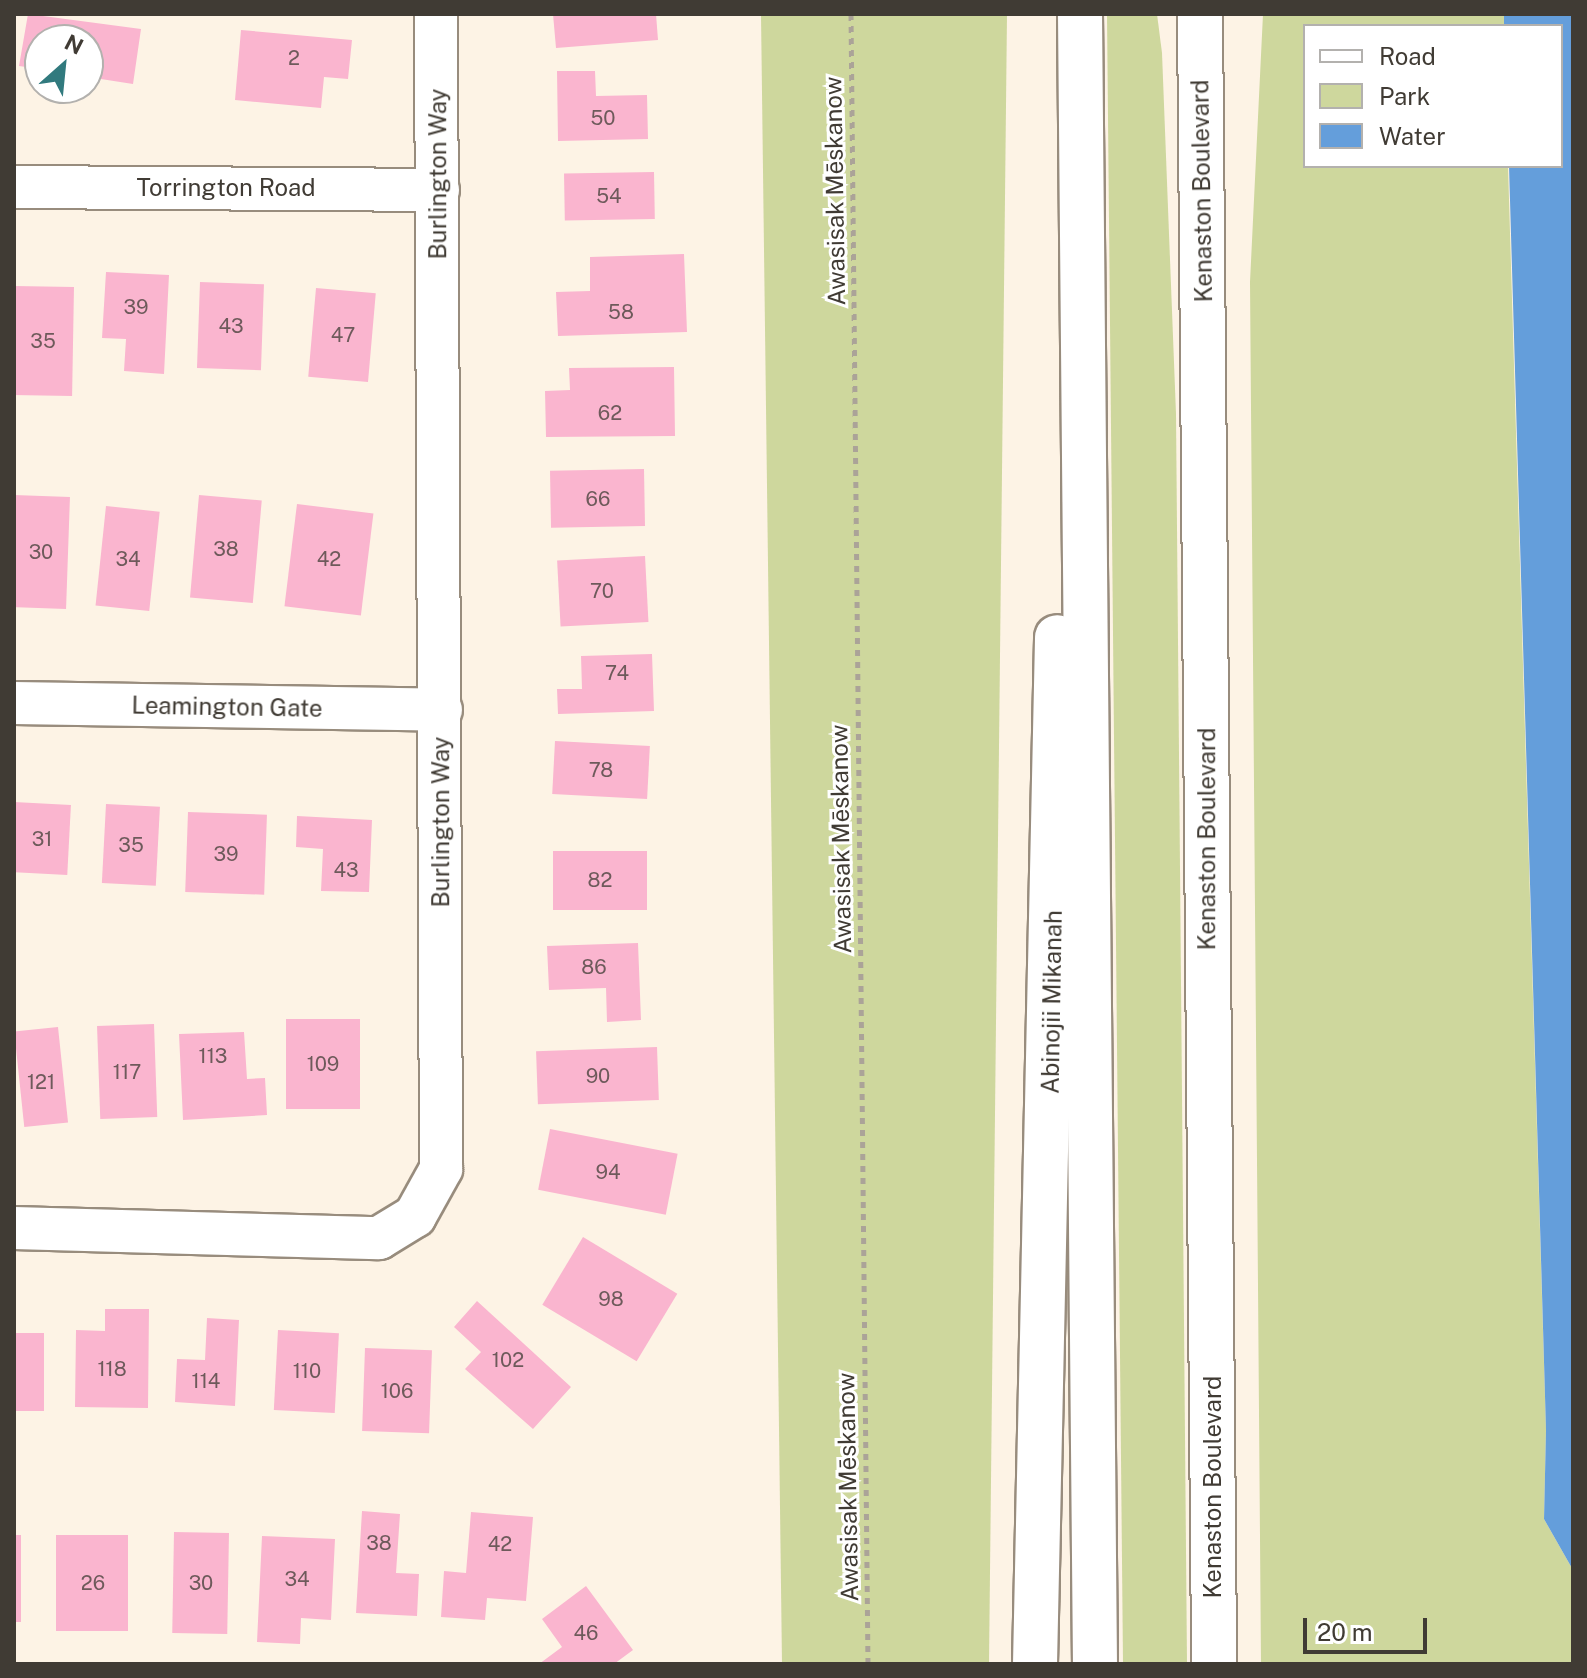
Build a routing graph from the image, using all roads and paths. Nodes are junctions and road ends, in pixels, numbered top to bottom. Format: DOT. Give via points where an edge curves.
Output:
graph roads {
  1 [pos="436,14"];
  2 [pos="851,14"];
  3 [pos="1080,14"];
  4 [pos="1200,14"];
  5 [pos="14,187"];
  6 [pos="438,190"];
  7 [pos="1083,342"];
  8 [pos="14,703"];
  9 [pos="441,710"];
  10 [pos="14,1228"];
  11 [pos="868,1664"];
  12 [pos="1035,1664"];
  13 [pos="1095,1664"];
  14 [pos="1214,1664"];
  1 -- 6 [label="street, Burlington Way"];
  2 -- 11 [label="path, Awasisak Mēskanow"];
  3 -- 7 [label="main road"];
  4 -- 14 [label="main road, Kenaston Boulevard"];
  5 -- 6 [label="street, Torrington Road"];
  6 -- 9 [label="street, Burlington Way"];
  7 -- 12 [label="main road, Abinojii Mikanah" via="1058,450 1047,1287"];
  7 -- 13 [label="main road"];
  8 -- 9 [label="street, Leamington Gate"];
  9 -- 10 [label="street, Burlington Way" via="441,1169 415,1216 379,1238"];
}
